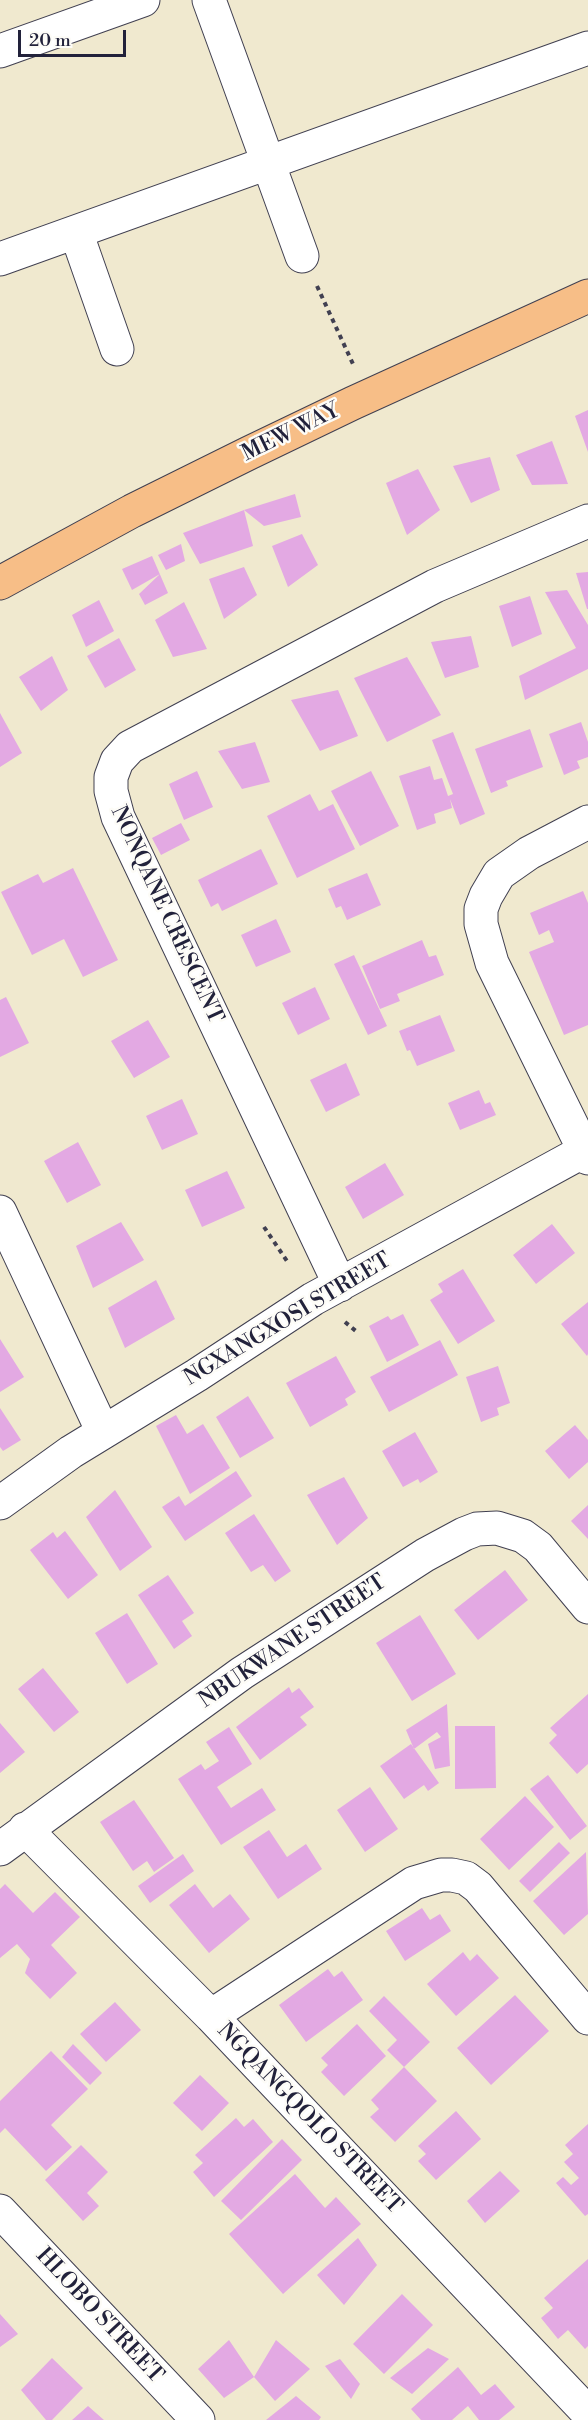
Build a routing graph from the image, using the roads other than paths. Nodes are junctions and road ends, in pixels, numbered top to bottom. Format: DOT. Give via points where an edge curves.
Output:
graph roads {
  1 [pos="143,0"];
  2 [pos="209,0"];
  3 [pos="588,48"];
  4 [pos="0,51"];
  5 [pos="269,162"];
  6 [pos="76,232"];
  7 [pos="302,256"];
  8 [pos="0,259"];
  9 [pos="588,296"];
  10 [pos="117,349"];
  11 [pos="588,520"];
  12 [pos="0,583"];
  13 [pos="588,822"];
  14 [pos="586,1155"];
  15 [pos="0,1212"];
  16 [pos="339,1284"];
  17 [pos="103,1432"];
  18 [pos="0,1503"];
  19 [pos="588,1607"];
  20 [pos="12,1839"];
  21 [pos="211,2016"];
  22 [pos="588,2018"];
  23 [pos="0,2211"];
  24 [pos="588,2413"];
  25 [pos="198,2420"];
  1 -- 4 [label="street"];
  2 -- 5 [label="street"];
  3 -- 5 [label="street"];
  5 -- 6 [label="street"];
  5 -- 7 [label="street"];
  6 -- 8 [label="street"];
  6 -- 10 [label="street"];
  9 -- 12 [label="main road, MEW WAY" via="249,453"];
  11 -- 16 [label="street, NONQANE CRESCENT" via="435,586 130,747 111,777 118,817"];
  13 -- 14 [label="street" via="499,874 486,896 481,924 492,963"];
  14 -- 16 [label="street, NGXANGXOSI STREET"];
  15 -- 17 [label="street"];
  16 -- 17 [label="street, NGXANGXOSI STREET"];
  17 -- 18 [label="street, NGXANGXOSI STREET"];
  19 -- 20 [label="street, NBUKWANE STREET" via="538,1547 523,1536 497,1528 464,1534 242,1673"];
  20 -- 21 [label="street, NGQANGQOLO STREET"];
  21 -- 22 [label="street" via="414,1883 452,1875 466,1878 478,1887"];
  21 -- 24 [label="street, NGQANGQOLO STREET"];
  23 -- 25 [label="street, HLOBO STREET"];
}
